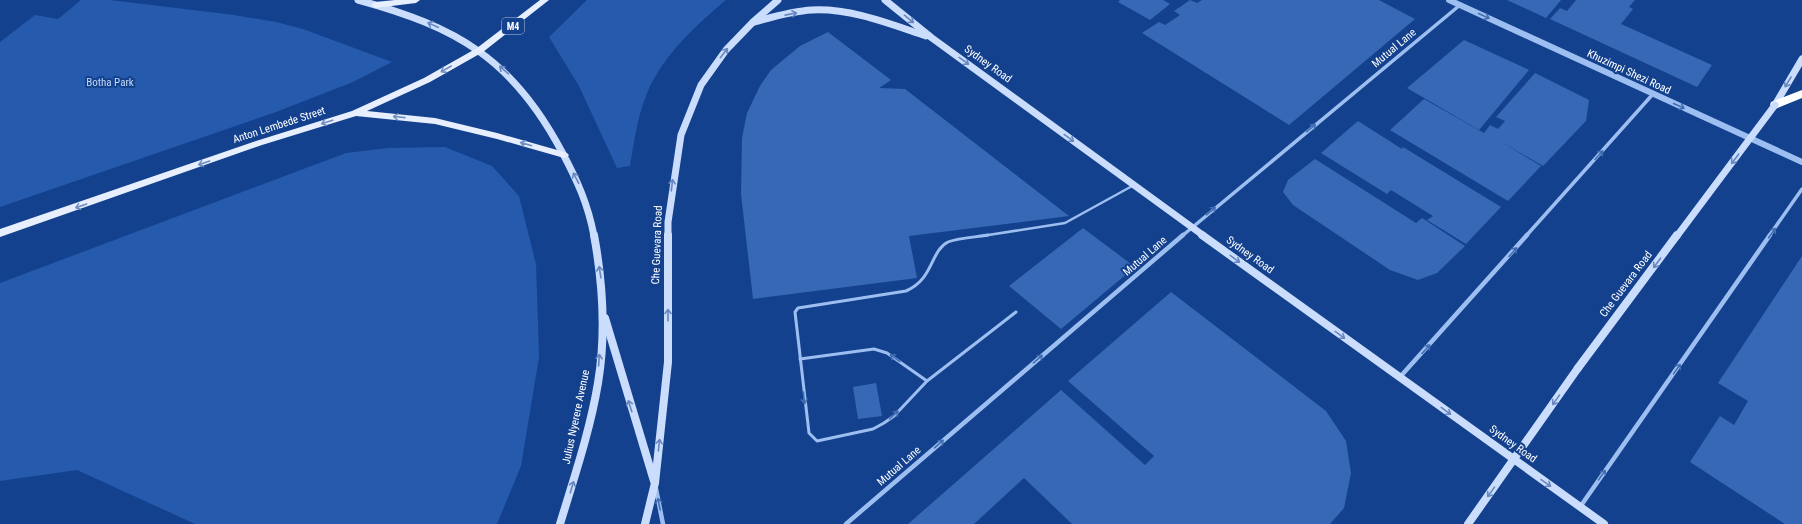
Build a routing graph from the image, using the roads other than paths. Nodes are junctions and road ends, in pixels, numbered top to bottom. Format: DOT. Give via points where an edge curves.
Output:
graph roads {
  1 [pos="358,0"];
  2 [pos="416,0"];
  3 [pos="545,0"];
  4 [pos="778,0"];
  5 [pos="885,0"];
  6 [pos="1449,0"];
  7 [pos="1462,2"];
  8 [pos="375,4"];
  9 [pos="753,22"];
  10 [pos="932,38"];
  11 [pos="480,50"];
  12 [pos="1802,59"];
  13 [pos="1653,94"];
  14 [pos="1802,94"];
  15 [pos="1775,105"];
  16 [pos="355,113"];
  17 [pos="564,155"];
  18 [pos="1802,162"];
  19 [pos="1134,185"];
  20 [pos="1802,190"];
  21 [pos="1192,228"];
  22 [pos="0,233"];
  23 [pos="603,311"];
  24 [pos="1016,312"];
  25 [pos="800,359"];
  26 [pos="1400,378"];
  27 [pos="927,381"];
  28 [pos="1514,460"];
  29 [pos="655,484"];
  30 [pos="1580,507"];
  31 [pos="560,524"];
  32 [pos="644,524"];
  33 [pos="663,524"];
  34 [pos="846,524"];
  35 [pos="1468,524"];
  36 [pos="1604,524"];
  1 -- 8 [label="main road, Julius Nyerere Avenue"];
  2 -- 8 [label="main road"];
  3 -- 11 [label="main road, Anton Lembede Street / M4"];
  4 -- 9 [label="main road, Che Guevara Road"];
  5 -- 10 [label="main road, Sydney Road, one-way"];
  6 -- 7 [label="street, Khuzimpi Shezi Road"];
  7 -- 13 [label="street, Khuzimpi Shezi Road, one-way"];
  21 -- 7 [label="street, Mutual Lane, one-way"];
  11 -- 8 [label="main road, Julius Nyerere Avenue, one-way" via="421,19"];
  9 -- 10 [label="main road, one-way" via="817,10 875,19"];
  29 -- 9 [label="main road, Che Guevara Road, one-way" via="668,362 668,222 681,135 701,84 726,50"];
  10 -- 19 [label="main road, Sydney Road, one-way"];
  11 -- 16 [label="main road, Anton Lembede Street, one-way" via="427,80"];
  17 -- 11 [label="main road, Julius Nyerere Avenue, one-way" via="549,127 520,85"];
  12 -- 15 [label="main road, Che Guevara Road, one-way"];
  13 -- 18 [label="street, Khuzimpi Shezi Road, one-way"];
  26 -- 13 [label="street, one-way"];
  14 -- 15 [label="highway"];
  15 -- 28 [label="main road, Che Guevara Road, one-way, bridge" via="1578,368"];
  17 -- 16 [label="main road, one-way" via="435,121"];
  16 -- 22 [label="main road, Anton Lembede Street, one-way" via="259,143"];
  23 -- 17 [label="main road, Julius Nyerere Avenue, one-way" via="600,276 589,214"];
  19 -- 21 [label="main road, Sydney Road"];
  19 -- 25 [label="lane" via="1065,223 948,242 940,248 922,284 906,291 798,308 795,312"];
  30 -- 20 [label="street, one-way"];
  21 -- 26 [label="main road, Sydney Road, one-way"];
  34 -- 21 [label="street, Mutual Lane, one-way"];
  29 -- 23 [label="main road, one-way"];
  31 -- 23 [label="main road, Julius Nyerere Avenue, one-way" via="581,457 598,382"];
  24 -- 27 [label="lane"];
  27 -- 25 [label="lane, one-way" via="881,350"];
  25 -- 27 [label="lane, one-way" via="807,429 817,441 873,429 884,424"];
  26 -- 28 [label="main road, Sydney Road, one-way"];
  28 -- 30 [label="main road, Sydney Road, one-way"];
  28 -- 35 [label="main road, Che Guevara Road, one-way"];
  29 -- 32 [label="main road, Che Guevara Road"];
  33 -- 29 [label="street, one-way"];
  30 -- 36 [label="main road, Sydney Road"];
}
